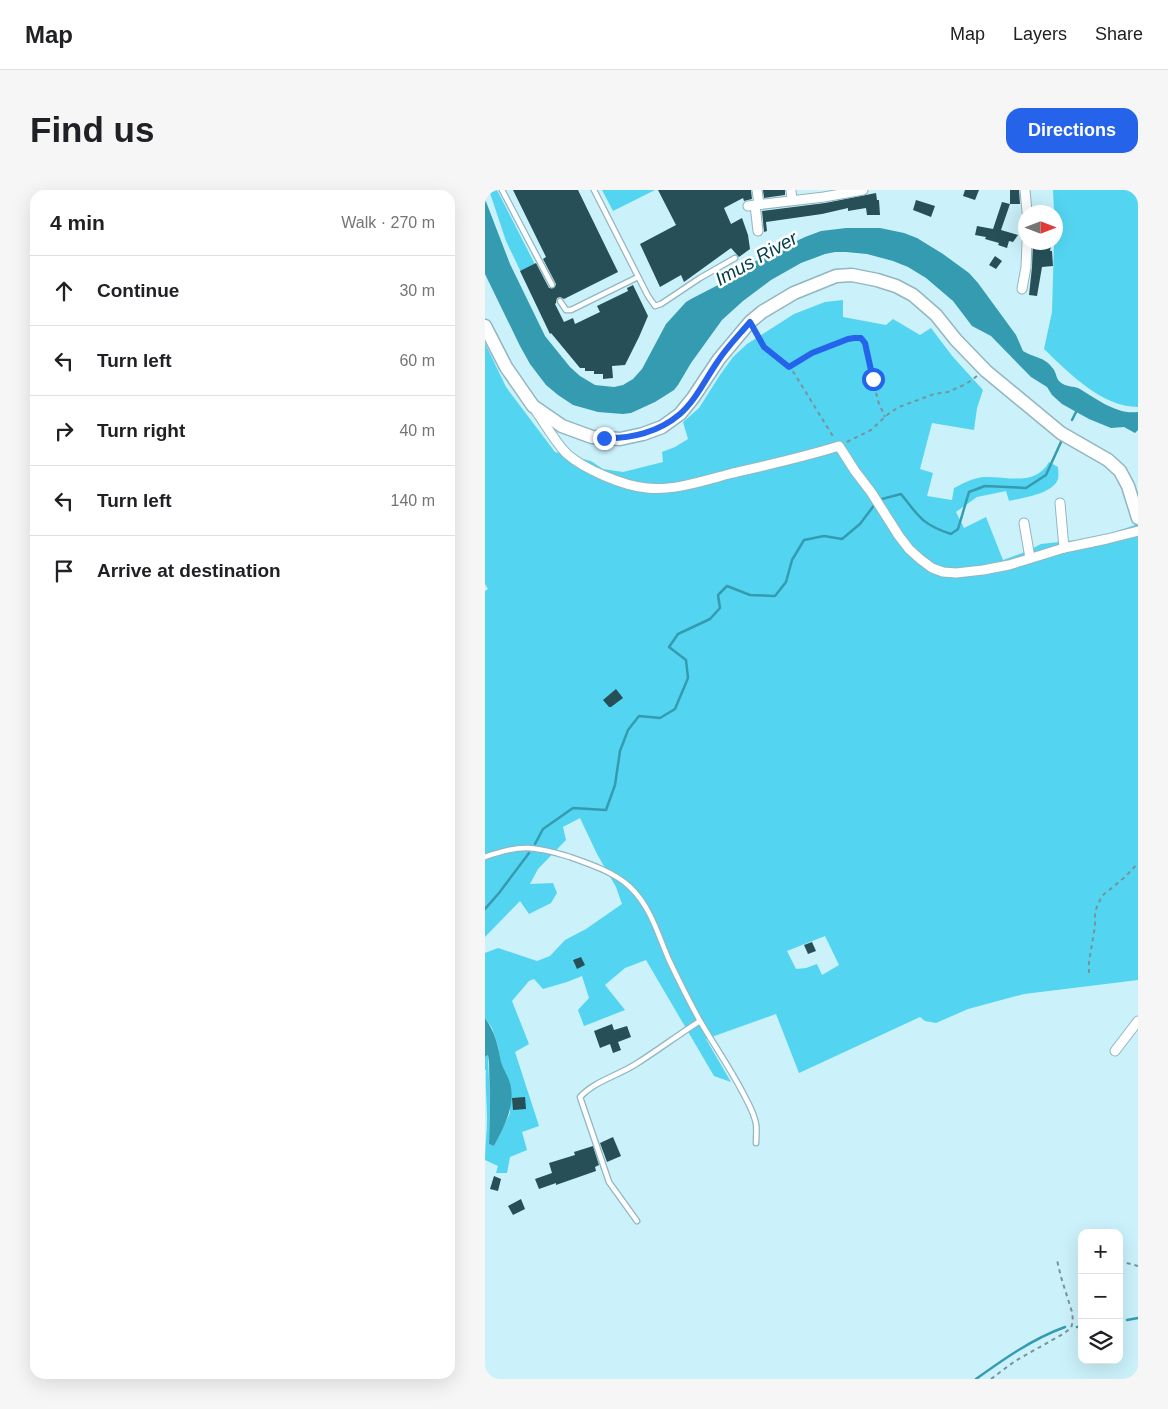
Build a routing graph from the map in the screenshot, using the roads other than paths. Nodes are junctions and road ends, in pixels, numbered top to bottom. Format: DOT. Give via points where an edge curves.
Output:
graph roads {
  1 [pos="502,190"];
  2 [pos="594,190"];
  3 [pos="757,190"];
  4 [pos="791,190"];
  5 [pos="860,190"];
  6 [pos="1025,190"];
  7 [pos="823,193"];
  8 [pos="791,200"];
  9 [pos="754,205"];
  10 [pos="1026,205"];
  11 [pos="758,232"];
  12 [pos="1027,250"];
  13 [pos="735,258"];
  14 [pos="638,277"];
  15 [pos="552,285"];
  16 [pos="1021,289"];
  17 [pos="560,301"];
  18 [pos="485,326"];
  19 [pos="533,406"];
  20 [pos="1059,503"];
  21 [pos="1138,518"];
  22 [pos="1024,523"];
  23 [pos="1138,531"];
  24 [pos="1064,548"];
  25 [pos="1030,558"];
  26 [pos="485,857"];
  27 [pos="700,1021"];
  28 [pos="1138,1021"];
  29 [pos="1115,1051"];
  30 [pos="755,1143"];
  31 [pos="637,1221"];
  1 -- 15 [label="lane"];
  2 -- 14 [label="lane"];
  3 -- 9 [label="street"];
  4 -- 8 [label="street"];
  5 -- 7 [label="street"];
  6 -- 10 [label="street"];
  7 -- 8 [label="street"];
  8 -- 9 [label="street"];
  9 -- 11 [label="street"];
  12 -- 16 [label="street"];
  13 -- 14 [label="lane" via="657,306 652,303"];
  14 -- 17 [label="lane" via="571,310 566,310"];
  18 -- 19 [label="main road" via="506,367"];
  19 -- 21 [label="main road" via="562,426 592,438 620,439 662,427 680,414 719,358 750,322 811,285 836,276 851,275 896,286 913,295 936,315 986,371 1061,433 1103,457 1120,471"];
  19 -- 25 [label="street" via="567,454 617,481 647,488 702,481 839,446 909,549 932,568 956,573"];
  20 -- 24 [label="street"];
  22 -- 25 [label="street"];
  23 -- 24 [label="street"];
  24 -- 25 [label="street"];
  26 -- 27 [label="lane" via="506,850 535,848 585,862 629,886 653,920"];
  27 -- 30 [label="lane" via="752,1111 756,1126"];
  27 -- 31 [label="lane" via="634,1065 585,1091 579,1098 609,1182"];
  28 -- 29 [label="street"];
}
